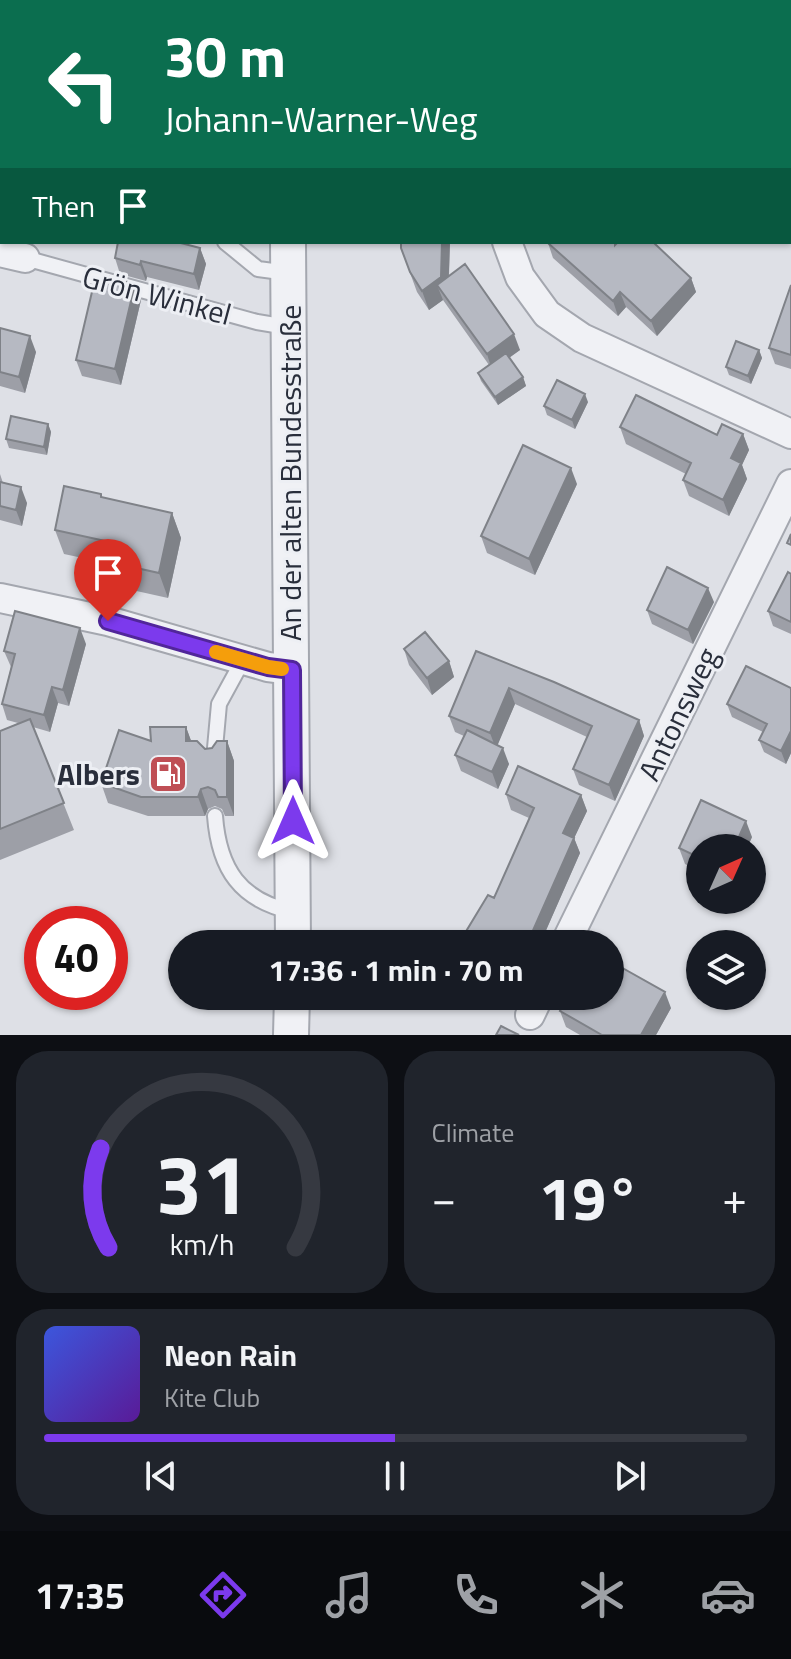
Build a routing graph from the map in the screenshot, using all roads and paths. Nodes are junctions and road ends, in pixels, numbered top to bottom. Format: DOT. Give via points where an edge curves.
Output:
graph roads {
  1 [pos="227,244"];
  2 [pos="508,244"];
  3 [pos="12,255"];
  4 [pos="288,258"];
  5 [pos="289,327"];
  6 [pos="791,434"];
  7 [pos="791,484"];
  8 [pos="0,598"];
  9 [pos="243,660"];
  10 [pos="292,670"];
  11 [pos="214,759"];
  12 [pos="215,816"];
  13 [pos="294,928"];
  14 [pos="572,930"];
  15 [pos="292,1010"];
  16 [pos="291,1035"];
  1 -- 4 [label="lane" via="258,269"];
  2 -- 6 [label="street" via="520,277 547,314 582,338"];
  3 -- 5 [label="lane, Grön Winkel"];
  4 -- 5 [label="street, An der alten Bundesstraße"];
  5 -- 10 [label="street, An der alten Bundesstraße"];
  7 -- 14 [label="street, Antonsweg"];
  8 -- 9 [label="street" via="108,621"];
  9 -- 10 [label="street"];
  9 -- 11 [label="lane" via="219,704"];
  10 -- 13 [label="street, An der alten Bundesstraße"];
  12 -- 13 [label="lane" via="216,837 231,874 248,894"];
  15 -- 16 [label="street"];
}
